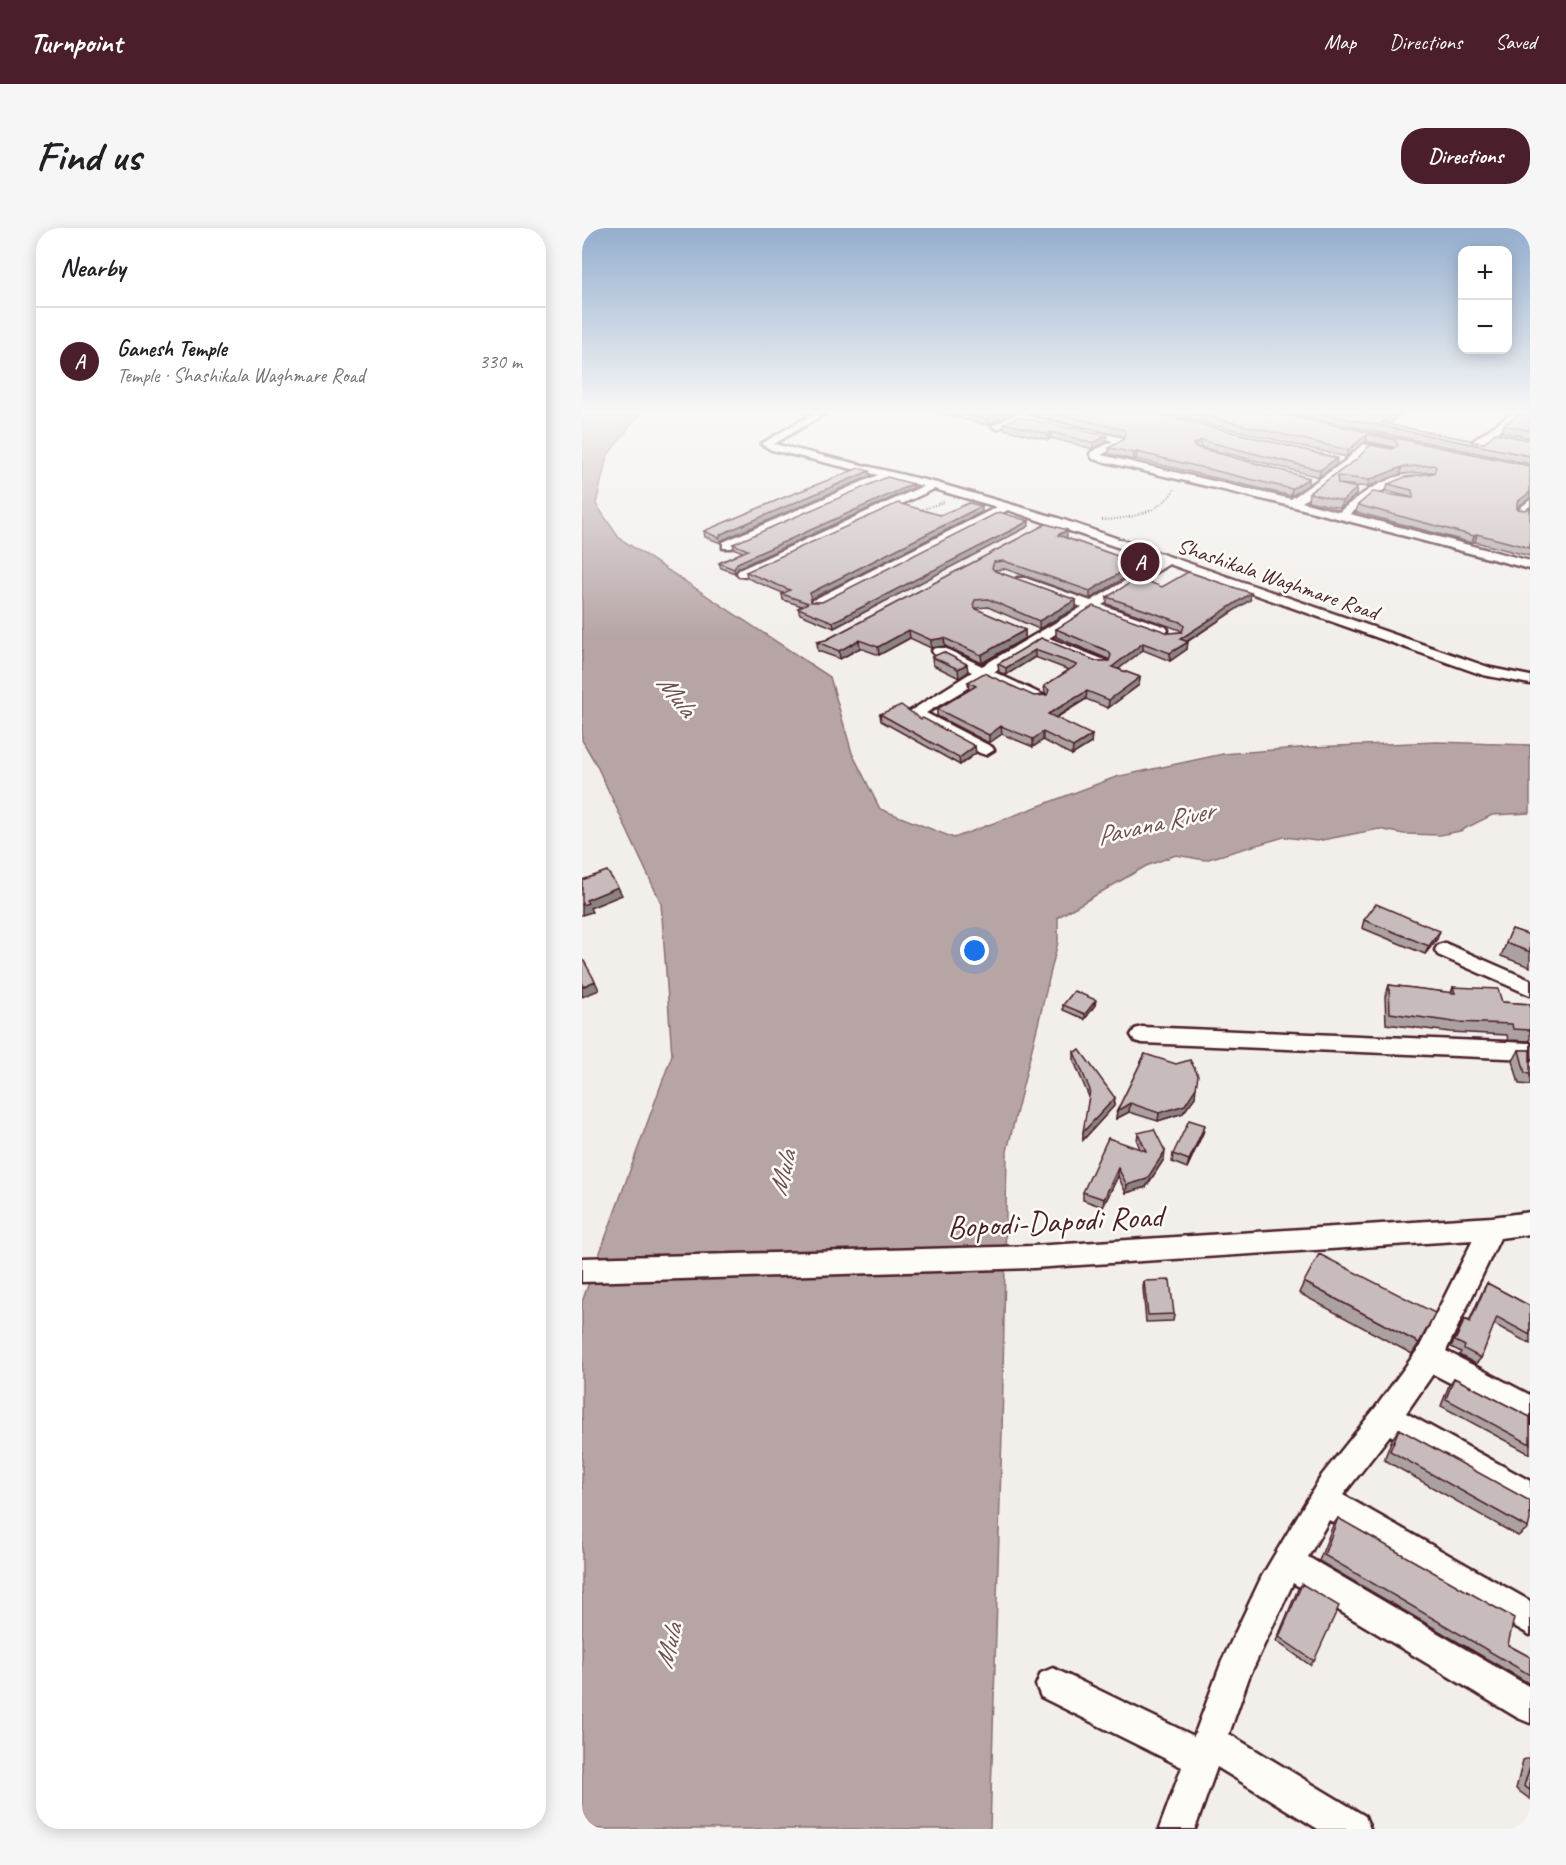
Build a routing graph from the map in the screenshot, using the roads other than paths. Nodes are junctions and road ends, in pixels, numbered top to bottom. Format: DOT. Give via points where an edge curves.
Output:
graph roads {
  1 [pos="860,487"];
  2 [pos="929,487"];
  3 [pos="939,487"];
  4 [pos="1227,487"];
  5 [pos="1310,487"];
  6 [pos="1382,487"];
  7 [pos="1350,489"];
  8 [pos="1368,493"];
  9 [pos="1387,497"];
  10 [pos="1293,502"];
  11 [pos="1530,503"];
  12 [pos="1007,506"];
  13 [pos="1342,515"];
  14 [pos="1054,520"];
  15 [pos="1530,523"];
  16 [pos="1033,531"];
  17 [pos="728,545"];
  18 [pos="1168,560"];
  19 [pos="1530,566"];
  20 [pos="743,573"];
  21 [pos="1010,577"];
  22 [pos="818,603"];
  23 [pos="1093,605"];
  24 [pos="1020,629"];
  25 [pos="1174,635"];
  26 [pos="1039,638"];
  27 [pos="939,651"];
  28 [pos="1102,663"];
  29 [pos="983,672"];
  30 [pos="1530,680"];
  31 [pos="1040,699"];
  32 [pos="986,750"];
  33 [pos="1445,950"];
  34 [pos="1530,988"];
  35 [pos="1142,1035"];
  36 [pos="1530,1052"];
  37 [pos="1530,1222"];
  38 [pos="1492,1228"];
  39 [pos="582,1270"];
  40 [pos="1429,1357"];
  41 [pos="1530,1410"];
  42 [pos="1386,1418"];
  43 [pos="1530,1497"];
  44 [pos="1323,1500"];
  45 [pos="1287,1562"];
  46 [pos="1530,1619"];
  47 [pos="1053,1685"];
  48 [pos="1530,1706"];
  49 [pos="1206,1750"];
  50 [pos="1177,1829"];
  51 [pos="1352,1829"];
  1 -- 17 [label="street"];
  2 -- 20 [label="street"];
  3 -- 12 [label="street, Shashikala Waghmare Road"];
  4 -- 10 [label="street"];
  5 -- 10 [label="street"];
  6 -- 8 [label="street"];
  7 -- 8 [label="street"];
  8 -- 9 [label="street"];
  8 -- 13 [label="street"];
  10 -- 13 [label="street"];
  11 -- 15 [label="street" via="1518,516"];
  12 -- 14 [label="street, Shashikala Waghmare Road"];
  12 -- 22 [label="street"];
  13 -- 19 [label="street"];
  14 -- 16 [label="street"];
  14 -- 18 [label="street, Shashikala Waghmare Road"];
  18 -- 23 [label="street"];
  18 -- 30 [label="street, Shashikala Waghmare Road" via="1488,672"];
  21 -- 23 [label="street"];
  23 -- 25 [label="street"];
  23 -- 26 [label="street"];
  24 -- 26 [label="street"];
  26 -- 28 [label="street"];
  26 -- 29 [label="street"];
  27 -- 29 [label="street"];
  29 -- 31 [label="street"];
  29 -- 32 [label="street" via="915,713"];
  33 -- 34 [label="street"];
  35 -- 36 [label="street"];
  37 -- 38 [label="street, Bopodi-Dapodi Road"];
  38 -- 39 [label="street, Bopodi-Dapodi Road" via="1033,1257"];
  38 -- 40 [label="street"];
  40 -- 41 [label="street"];
  40 -- 42 [label="street"];
  42 -- 43 [label="street"];
  42 -- 44 [label="street"];
  44 -- 45 [label="street"];
  44 -- 46 [label="street"];
  45 -- 48 [label="street"];
  45 -- 49 [label="street" via="1234,1673"];
  47 -- 49 [label="street"];
  49 -- 50 [label="street"];
  49 -- 51 [label="street"];
}
